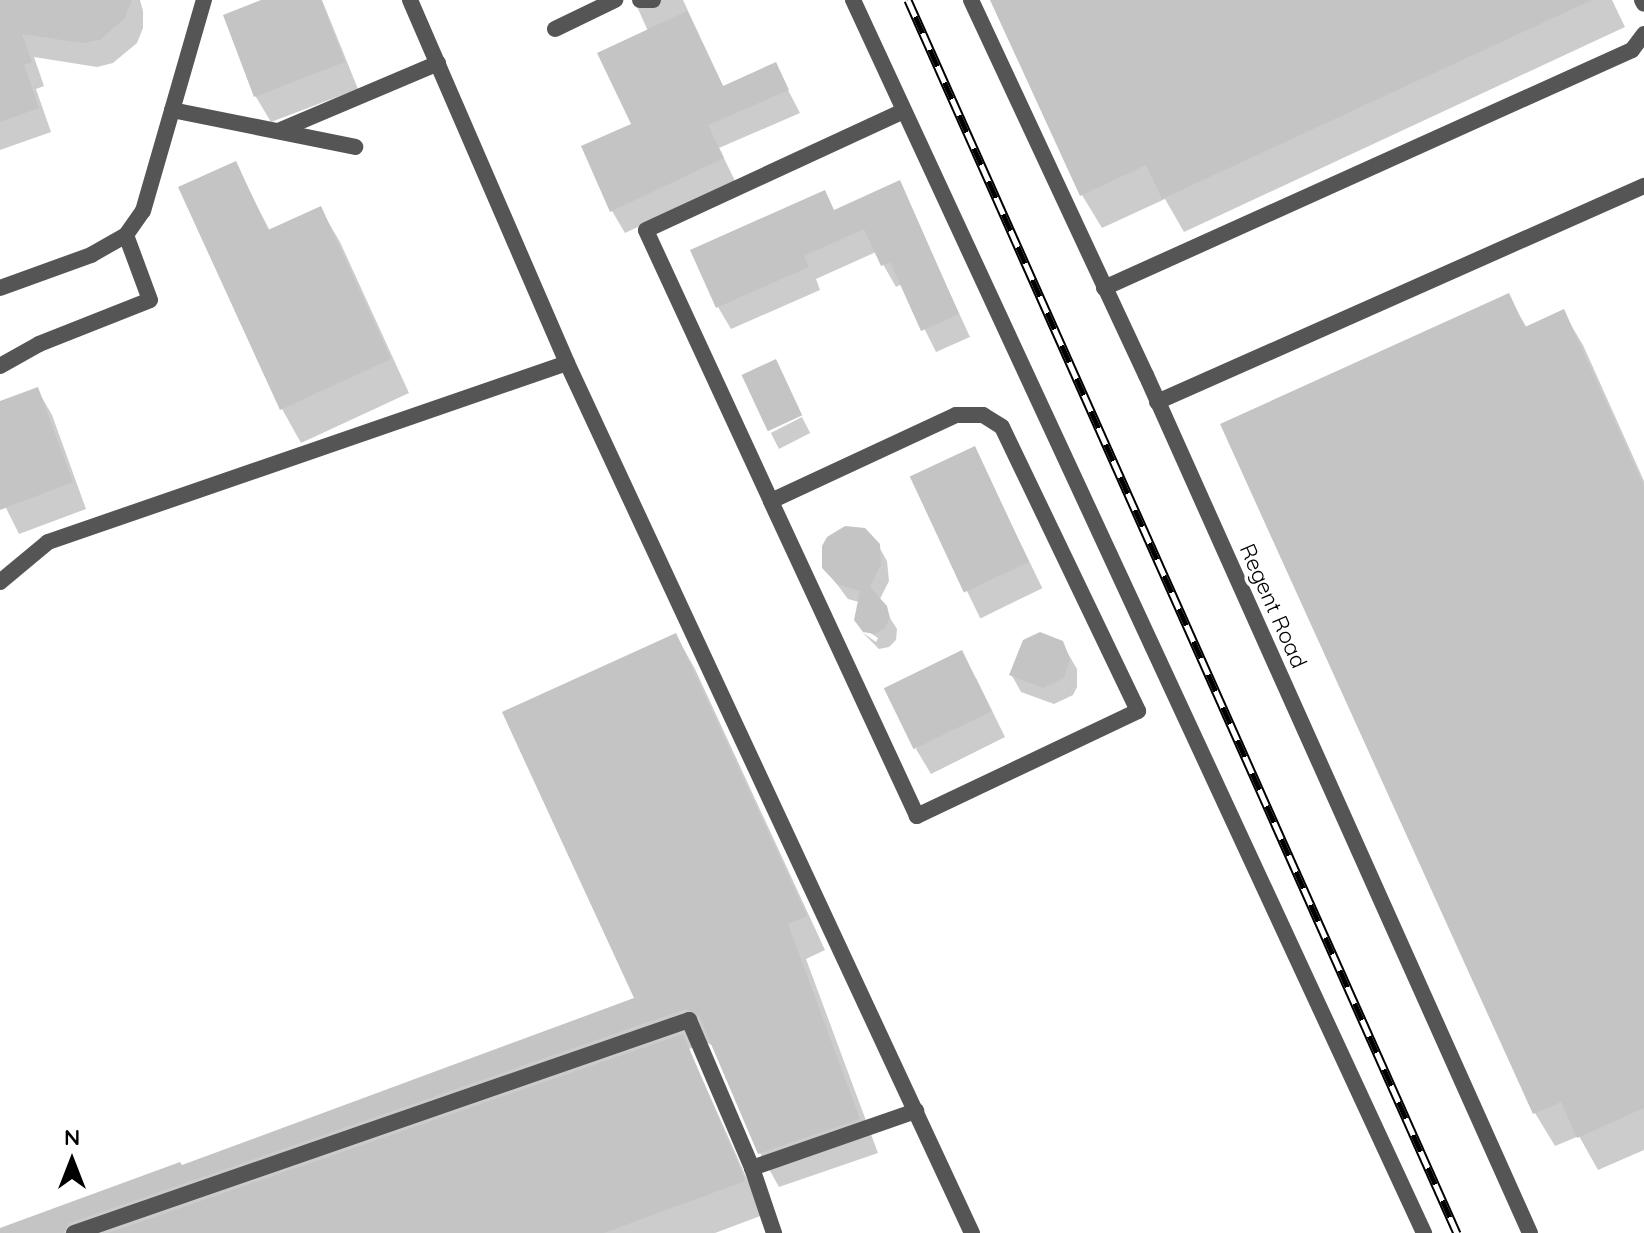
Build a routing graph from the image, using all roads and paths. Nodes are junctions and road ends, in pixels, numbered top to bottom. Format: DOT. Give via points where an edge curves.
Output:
graph roads {
  1 [pos="204,0"];
  2 [pos="410,0"];
  3 [pos="615,0"];
  4 [pos="640,0"];
  5 [pos="653,0"];
  6 [pos="853,0"];
  7 [pos="971,0"];
  8 [pos="555,29"];
  9 [pos="1644,34"];
  10 [pos="438,63"];
  11 [pos="172,110"];
  12 [pos="904,111"];
  13 [pos="278,131"];
  14 [pos="355,147"];
  15 [pos="1644,186"];
  16 [pos="126,235"];
  17 [pos="0,288"];
  18 [pos="1104,288"];
  19 [pos="567,363"];
  20 [pos="0,366"];
  21 [pos="1157,402"];
  22 [pos="771,501"];
  23 [pos="0,582"];
  24 [pos="916,1111"];
  25 [pos="752,1168"];
  26 [pos="74,1233"];
  27 [pos="774,1233"];
  28 [pos="972,1233"];
  29 [pos="1424,1233"];
  30 [pos="1530,1233"];
  1 -- 11 [label="lane"];
  2 -- 10 [label="lane"];
  3 -- 8 [label="lane"];
  4 -- 5 [label="lane"];
  6 -- 12 [label="lane"];
  7 -- 18 [label="lane, Regent Road"];
  9 -- 18 [label="lane" via="1632,50"];
  10 -- 13 [label="lane"];
  10 -- 19 [label="lane"];
  11 -- 13 [label="lane"];
  11 -- 16 [label="lane" via="143,211"];
  12 -- 22 [label="lane" via="646,230"];
  12 -- 29 [label="lane"];
  13 -- 14 [label="lane"];
  15 -- 21 [label="lane"];
  16 -- 17 [label="lane" via="91,255"];
  16 -- 20 [label="lane" via="150,300 39,344"];
  18 -- 21 [label="lane, Regent Road"];
  19 -- 23 [label="lane" via="48,542"];
  19 -- 24 [label="lane"];
  21 -- 30 [label="lane, Regent Road"];
  22 -- 22 [label="lane" via="917,816 1138,711 1002,427 983,415 956,415"];
  24 -- 25 [label="lane"];
  24 -- 28 [label="lane"];
  25 -- 26 [label="lane" via="689,1020"];
  25 -- 27 [label="lane"];
}
